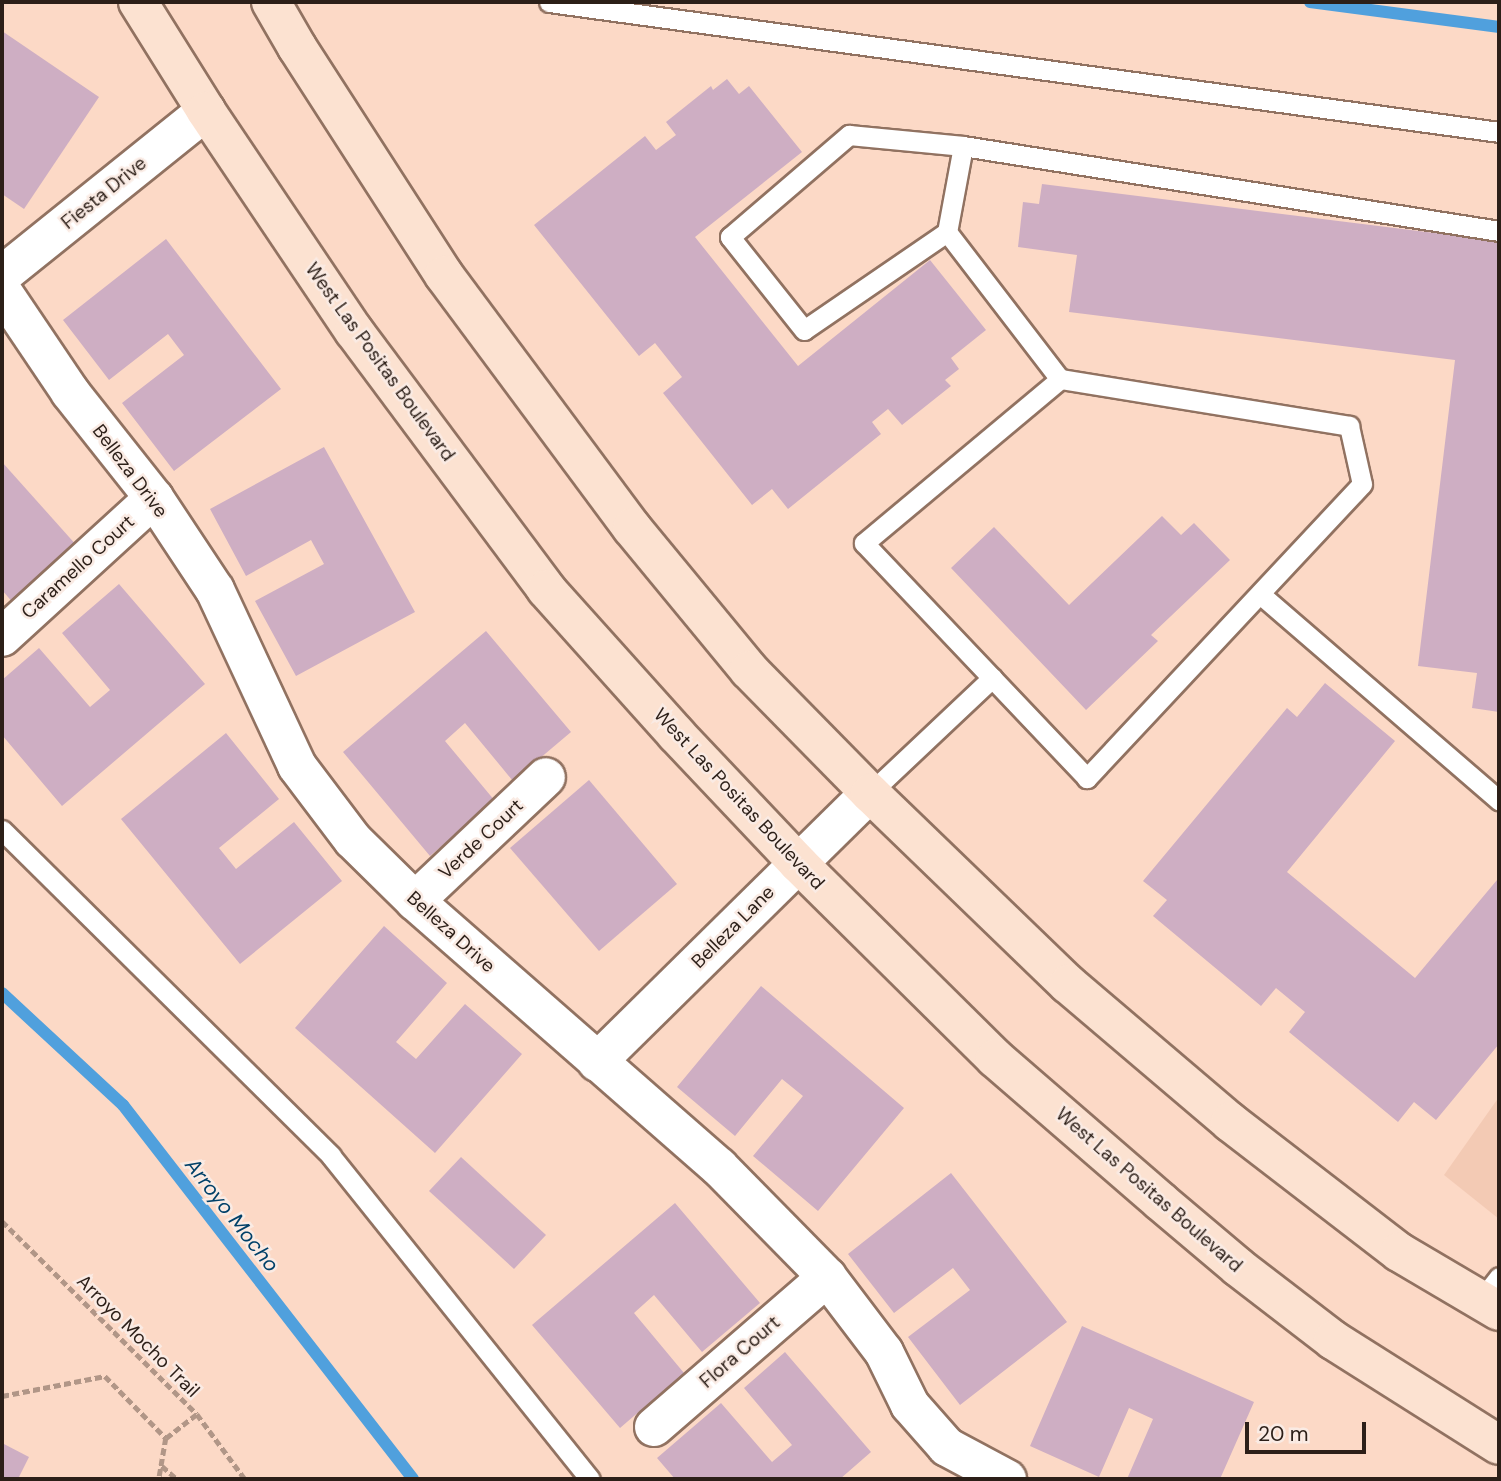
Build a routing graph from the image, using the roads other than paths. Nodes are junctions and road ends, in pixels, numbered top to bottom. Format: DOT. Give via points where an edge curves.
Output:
graph roads {
  1 [pos="138,2"];
  2 [pos="271,2"];
  3 [pos="548,2"];
  4 [pos="206,111"];
  5 [pos="1499,132"];
  6 [pos="963,146"];
  7 [pos="1499,231"];
  8 [pos="947,232"];
  9 [pos="2,275"];
  10 [pos="2,291"];
  11 [pos="1060,379"];
  12 [pos="153,498"];
  13 [pos="1260,594"];
  14 [pos="2,637"];
  15 [pos="992,678"];
  16 [pos="546,777"];
  17 [pos="870,793"];
  18 [pos="1499,800"];
  19 [pos="2,830"];
  20 [pos="798,863"];
  21 [pos="415,901"];
  22 [pos="597,1062"];
  23 [pos="827,1277"];
  24 [pos="1493,1296"];
  25 [pos="653,1427"];
  26 [pos="1499,1445"];
  27 [pos="590,1479"];
  28 [pos="1007,1479"];
  1 -- 4 [label="main road, West Las Positas Boulevard"];
  2 -- 17 [label="main road" via="444,275 632,528 749,670"];
  3 -- 5 [label="lane"];
  4 -- 9 [label="street, Fiesta Drive"];
  4 -- 20 [label="main road, West Las Positas Boulevard" via="354,331 546,589"];
  6 -- 7 [label="lane"];
  6 -- 8 [label="lane"];
  6 -- 8 [label="lane" via="849,135 730,237 804,330"];
  8 -- 11 [label="lane"];
  10 -- 12 [label="street, Belleza Drive" via="70,392"];
  11 -- 13 [label="lane" via="1349,426 1362,484"];
  11 -- 15 [label="lane" via="864,543"];
  12 -- 14 [label="street, Caramello Court"];
  12 -- 21 [label="street, Belleza Drive" via="215,590 297,765 353,840"];
  13 -- 15 [label="lane" via="1087,778"];
  13 -- 18 [label="lane"];
  15 -- 17 [label="lane"];
  16 -- 21 [label="street, Verde Court"];
  17 -- 20 [label="street, Belleza Lane"];
  17 -- 24 [label="main road" via="1068,984 1230,1122 1399,1252"];
  19 -- 27 [label="lane" via="331,1156"];
  20 -- 22 [label="street, Belleza Lane"];
  20 -- 26 [label="main road, West Las Positas Boulevard" via="995,1058 1238,1267 1333,1340"];
  21 -- 22 [label="street, Belleza Drive"];
  22 -- 23 [label="street, Belleza Drive" via="719,1167"];
  23 -- 25 [label="street, Flora Court"];
  23 -- 28 [label="street, Belleza Drive" via="884,1352 910,1405 947,1447"];
}
